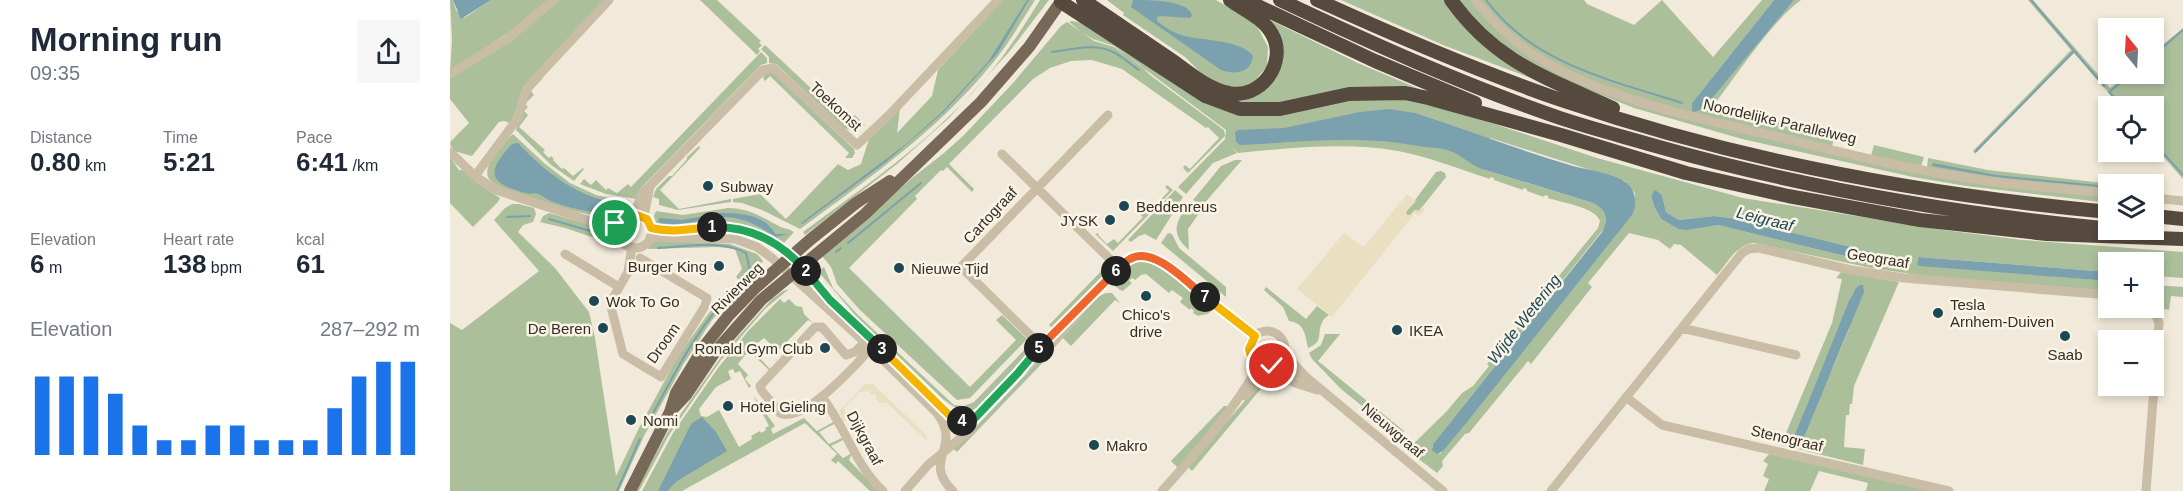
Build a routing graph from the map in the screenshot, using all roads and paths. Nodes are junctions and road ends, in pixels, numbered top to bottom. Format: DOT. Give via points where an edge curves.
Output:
graph roads {
  1 [pos="554,0"];
  2 [pos="609,0"];
  3 [pos="999,0"];
  4 [pos="1083,0"];
  5 [pos="1230,0"];
  6 [pos="1245,0"];
  7 [pos="1280,0"];
  8 [pos="1317,0"];
  9 [pos="1451,0"];
  10 [pos="1476,0"];
  11 [pos="1062,1"];
  12 [pos="450,74"];
  13 [pos="1108,115"];
  14 [pos="1664,132"];
  15 [pos="1561,135"];
  16 [pos="450,152"];
  17 [pos="1002,154"];
  18 [pos="911,168"];
  19 [pos="475,176"];
  20 [pos="1042,183"];
  21 [pos="2098,192"];
  22 [pos="2164,199"];
  23 [pos="2183,201"];
  24 [pos="2098,211"];
  25 [pos="639,215"];
  26 [pos="2164,217"];
  27 [pos="2183,219"];
  28 [pos="619,227"];
  29 [pos="2098,228"];
  30 [pos="651,232"];
  31 [pos="2164,235"];
  32 [pos="2183,237"];
  33 [pos="632,247"];
  34 [pos="565,254"];
  35 [pos="791,257"];
  36 [pos="640,258"];
  37 [pos="781,266"];
  38 [pos="801,266"];
  39 [pos="1119,268"];
  40 [pos="790,275"];
  41 [pos="619,287"];
  42 [pos="2098,294"];
  43 [pos="1086,302"];
  44 [pos="2157,318"];
  45 [pos="1682,328"];
  46 [pos="1255,336"];
  47 [pos="1033,338"];
  48 [pos="1047,340"];
  49 [pos="870,343"];
  50 [pos="1036,352"];
  51 [pos="846,355"];
  52 [pos="1796,355"];
  53 [pos="1282,357"];
  54 [pos="1259,365"];
  55 [pos="847,372"];
  56 [pos="1017,374"];
  57 [pos="1324,392"];
  58 [pos="822,397"];
  59 [pos="1626,397"];
  60 [pos="670,412"];
  61 [pos="1227,415"];
  62 [pos="973,420"];
  63 [pos="944,450"];
  64 [pos="941,476"];
  65 [pos="913,482"];
  66 [pos="630,491"];
  67 [pos="883,491"];
  68 [pos="905,491"];
  69 [pos="953,491"];
  70 [pos="1162,491"];
  71 [pos="1443,491"];
  72 [pos="1551,491"];
  73 [pos="1949,491"];
  74 [pos="2146,491"];
  1 -- 12 [label="street" via="507,39"];
  2 -- 19 [label="street" via="529,86 518,118"];
  3 -- 25 [label="street, Toekomst" via="857,145 773,68 767,68 642,194"];
  4 -- 5 [label="highway" via="1205,83 1228,93 1246,93 1268,79 1275,64 1276,46 1268,27"];
  6 -- 15 [label="highway" via="1375,62"];
  7 -- 29 [label="highway" via="1478,88 1562,118 1710,162 1907,203"];
  8 -- 14 [label="highway" via="1462,63"];
  9 -- 14 [label="highway" via="1481,35 1513,61"];
  10 -- 21 [label="street, Noordelijke Parallelweg" via="1509,37 1543,61 1655,106 1949,175"];
  11 -- 15 [label="highway" via="1205,96 1240,109 1280,109 1348,94 1405,93"];
  11 -- 18 [label="main road, Rivierweg" via="1010,71"];
  13 -- 20 [label="street"];
  14 -- 24 [label="highway" via="1795,165 1918,188"];
  15 -- 32 [label="highway" via="1686,173 1920,220 2047,234"];
  16 -- 19 [label="street"];
  17 -- 20 [label="street, Cartograaf"];
  18 -- 35 [label="main road, Rivierweg" via="856,203"];
  18 -- 38 [label="main road, Rivierweg" via="865,214"];
  19 -- 28 [label="street" via="509,195 597,226"];
  20 -- 39 [label="street, Cartograaf"];
  20 -- 47 [label="street, Cartograaf" via="961,267"];
  22 -- 23 [label="street"];
  25 -- 28 [label="street" via="625,217"];
  25 -- 30 [label="street"];
  26 -- 27 [label="highway"];
  28 -- 33 [label="street" via="622,242"];
  30 -- 33 [label="street" via="644,244"];
  30 -- 35 [label="street" via="710,227 743,229 768,240"];
  30 -- 37 [label="street" via="735,239 757,247"];
  31 -- 32 [label="highway"];
  33 -- 41 [label="street, Droom" via="628,272"];
  34 -- 41 [label="street"];
  35 -- 37 [label="main road, Rivierweg"];
  35 -- 38 [label="street"];
  36 -- 41 [label="street, Droom" via="707,298 661,377 623,354 610,303"];
  37 -- 40 [label="street"];
  37 -- 60 [label="main road, Rivierweg" via="729,315 706,344 676,393"];
  38 -- 40 [label="main road, Rivierweg"];
  38 -- 49 [label="street"];
  39 -- 43 [label="street"];
  39 -- 46 [label="street" via="1135,256 1154,257"];
  40 -- 49 [label="street"];
  40 -- 60 [label="main road, Rivierweg" via="761,300 715,352"];
  42 -- 45 [label="street, Geograaf" via="1904,278 1759,248 1742,253"];
  43 -- 48 [label="street"];
  43 -- 56 [label="street" via="1065,331"];
  44 -- 74 [label="street"];
  45 -- 52 [label="street"];
  45 -- 59 [label="street, Geograaf"];
  46 -- 53 [label="street" via="1266,331 1275,333 1284,344"];
  46 -- 54 [label="street" via="1250,354"];
  47 -- 48 [label="street"];
  47 -- 50 [label="street"];
  48 -- 50 [label="street"];
  49 -- 51 [label="street"];
  49 -- 55 [label="street"];
  49 -- 62 [label="street" via="949,415 959,421"];
  49 -- 63 [label="street" via="940,417 947,433"];
  50 -- 56 [label="street"];
  51 -- 55 [label="street"];
  51 -- 58 [label="street" via="829,333 815,327 760,386 784,416"];
  53 -- 54 [label="street" via="1272,366"];
  53 -- 57 [label="street, Nieuwgraaf" via="1295,373"];
  54 -- 61 [label="street, Nieuwgraaf"];
  55 -- 58 [label="street"];
  56 -- 62 [label="street"];
  57 -- 61 [label="street, Nieuwgraaf" via="1295,383 1280,373 1270,373"];
  57 -- 71 [label="street, Nieuwgraaf"];
  58 -- 67 [label="street, Dijkgraaf" via="869,479"];
  59 -- 72 [label="street, Geograaf"];
  59 -- 73 [label="street, Stenograaf" via="1662,425"];
  60 -- 66 [label="main road, Rivierweg"];
  61 -- 70 [label="street, Nieuwgraaf"];
  62 -- 63 [label="street" via="969,431"];
  63 -- 64 [label="street" via="939,463"];
  63 -- 65 [label="street"];
  64 -- 65 [label="street" via="923,476"];
  64 -- 69 [label="street"];
  65 -- 68 [label="street"];
}
